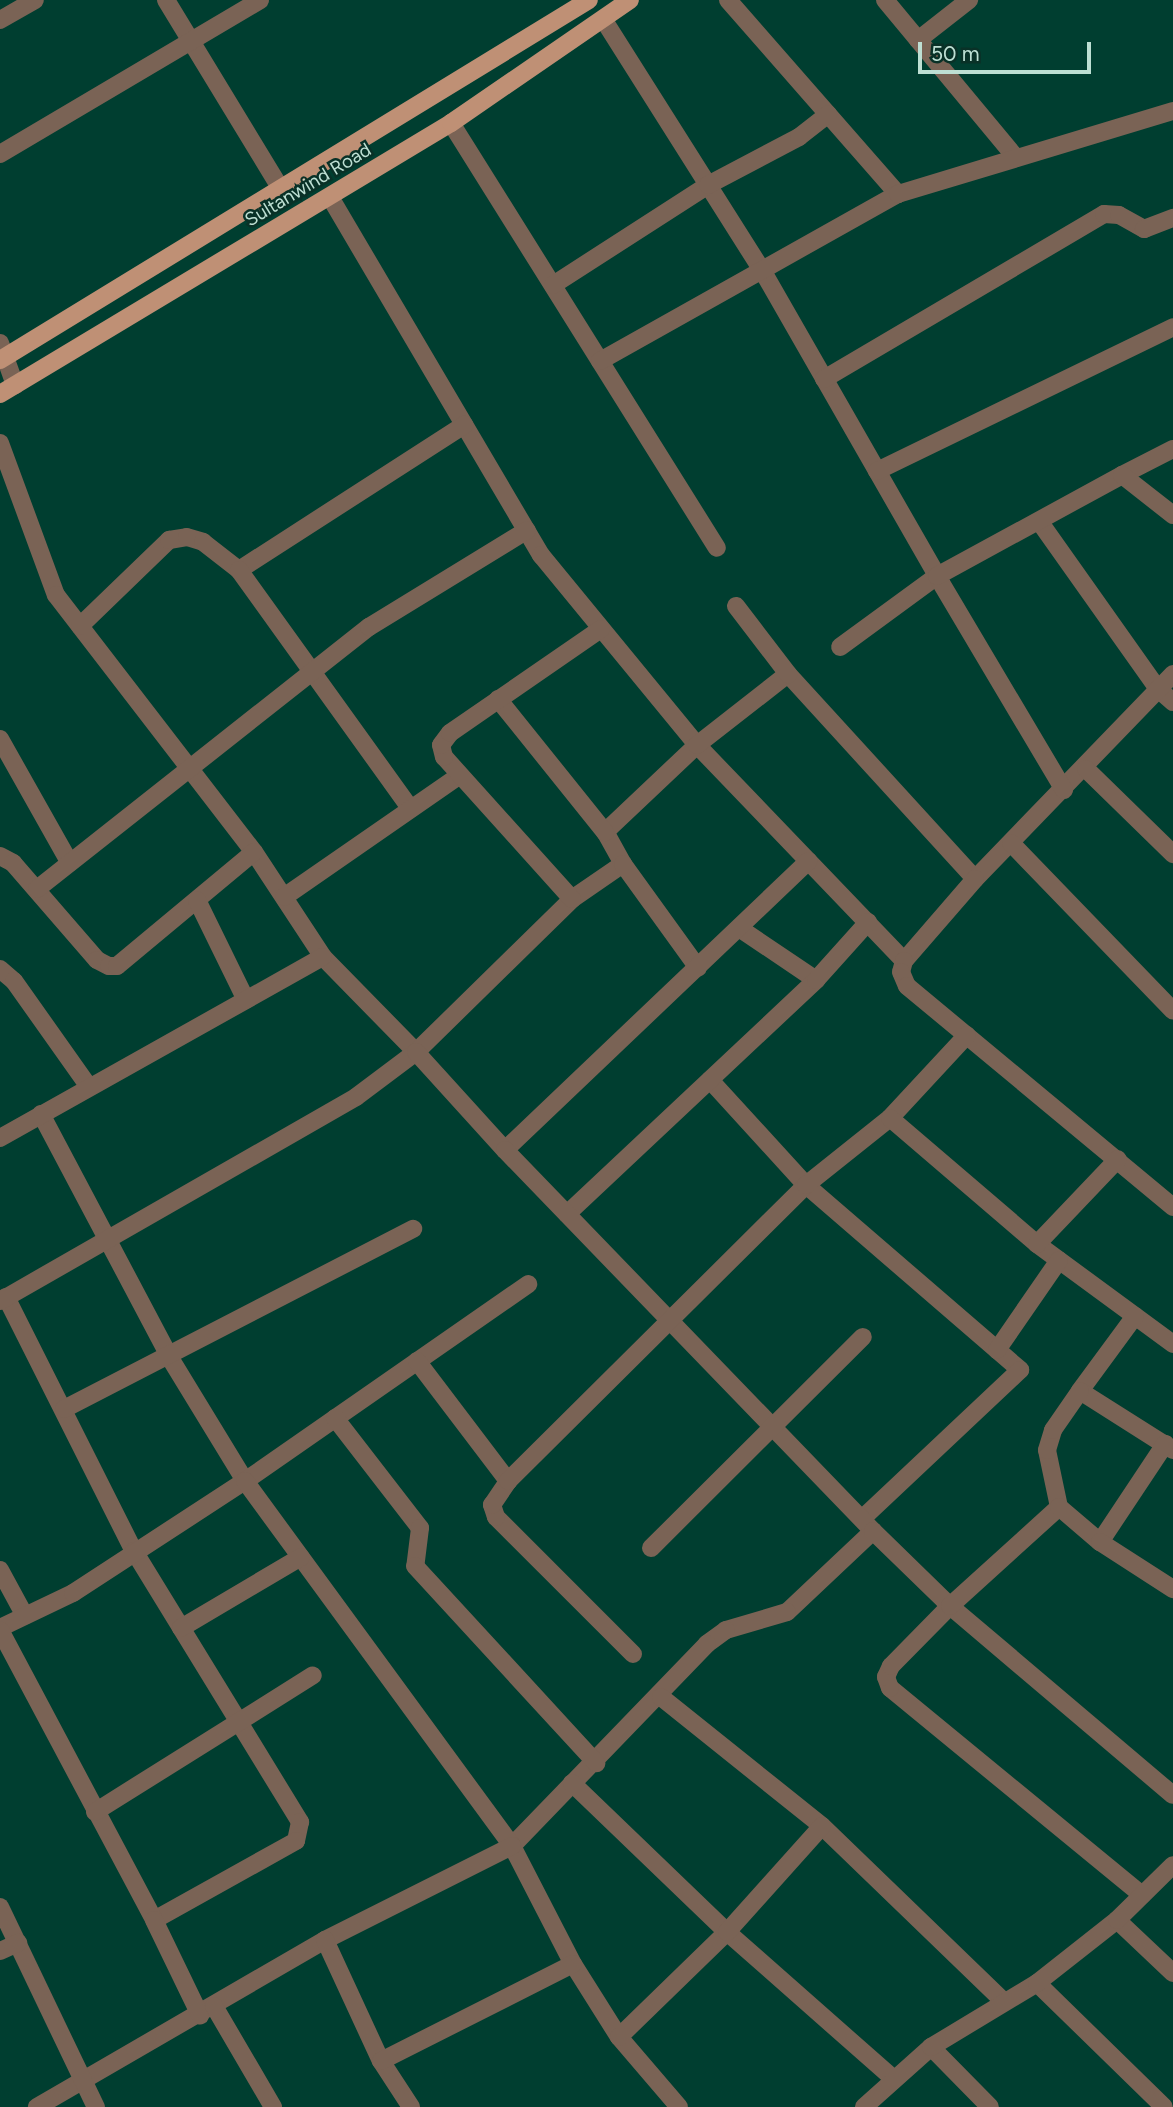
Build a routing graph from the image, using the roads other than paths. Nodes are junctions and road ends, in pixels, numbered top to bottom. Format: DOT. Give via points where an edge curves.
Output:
graph roads {
  1 [pos="35,0"];
  2 [pos="166,0"];
  3 [pos="260,0"];
  4 [pos="589,0"];
  5 [pos="630,0"];
  6 [pos="728,0"];
  7 [pos="885,0"];
  8 [pos="969,0"];
  9 [pos="0,19"];
  10 [pos="605,22"];
  11 [pos="918,40"];
  12 [pos="188,41"];
  13 [pos="1173,110"];
  14 [pos="828,114"];
  15 [pos="451,123"];
  16 [pos="0,154"];
  17 [pos="1016,158"];
  18 [pos="708,185"];
  19 [pos="281,189"];
  20 [pos="898,194"];
  21 [pos="330,197"];
  22 [pos="1173,218"];
  23 [pos="762,270"];
  24 [pos="553,285"];
  25 [pos="1173,327"];
  26 [pos="1,354"];
  27 [pos="600,361"];
  28 [pos="824,379"];
  29 [pos="8,390"];
  30 [pos="464,425"];
  31 [pos="0,443"];
  32 [pos="1173,449"];
  33 [pos="877,471"];
  34 [pos="1122,475"];
  35 [pos="1173,515"];
  36 [pos="1039,521"];
  37 [pos="527,530"];
  38 [pos="717,548"];
  39 [pos="239,570"];
  40 [pos="937,576"];
  41 [pos="736,606"];
  42 [pos="80,626"];
  43 [pos="601,629"];
  44 [pos="840,647"];
  45 [pos="314,670"];
  46 [pos="788,674"];
  47 [pos="1173,674"];
  48 [pos="1157,689"];
  49 [pos="498,699"];
  50 [pos="1173,702"];
  51 [pos="0,739"];
  52 [pos="697,746"];
  53 [pos="190,768"];
  54 [pos="1086,769"];
  55 [pos="460,775"];
  56 [pos="1064,790"];
  57 [pos="411,809"];
  58 [pos="605,832"];
  59 [pos="1011,843"];
  60 [pos="254,852"];
  61 [pos="1173,854"];
  62 [pos="0,856"];
  63 [pos="809,862"];
  64 [pos="70,863"];
  65 [pos="623,864"];
  66 [pos="975,879"];
  67 [pos="37,889"];
  68 [pos="285,897"];
  69 [pos="572,899"];
  70 [pos="197,900"];
  71 [pos="868,922"];
  72 [pos="739,928"];
  73 [pos="323,957"];
  74 [pos="904,961"];
  75 [pos="698,968"];
  76 [pos="0,969"];
  77 [pos="816,980"];
  78 [pos="246,1000"];
  79 [pos="1173,1011"];
  80 [pos="967,1035"];
  81 [pos="416,1052"];
  82 [pos="710,1080"];
  83 [pos="89,1087"];
  84 [pos="41,1114"];
  85 [pos="890,1118"];
  86 [pos="0,1138"];
  87 [pos="505,1150"];
  88 [pos="1118,1159"];
  89 [pos="806,1185"];
  90 [pos="1173,1207"];
  91 [pos="567,1214"];
  92 [pos="413,1229"];
  93 [pos="107,1236"];
  94 [pos="1037,1244"];
  95 [pos="1059,1260"];
  96 [pos="528,1283"];
  97 [pos="3,1299"];
  98 [pos="1135,1316"];
  99 [pos="672,1321"];
  100 [pos="863,1337"];
  101 [pos="1173,1344"];
  102 [pos="997,1350"];
  103 [pos="170,1358"];
  104 [pos="417,1361"];
  105 [pos="1080,1391"];
  106 [pos="64,1409"];
  107 [pos="335,1418"];
  108 [pos="772,1427"];
  109 [pos="1169,1447"];
  110 [pos="508,1481"];
  111 [pos="245,1482"];
  112 [pos="1059,1507"];
  113 [pos="867,1525"];
  114 [pos="1100,1542"];
  115 [pos="651,1548"];
  116 [pos="134,1551"];
  117 [pos="301,1557"];
  118 [pos="0,1570"];
  119 [pos="1173,1589"];
  120 [pos="950,1606"];
  121 [pos="25,1616"];
  122 [pos="181,1628"];
  123 [pos="0,1629"];
  124 [pos="633,1654"];
  125 [pos="313,1675"];
  126 [pos="661,1697"];
  127 [pos="238,1723"];
  128 [pos="596,1763"];
  129 [pos="572,1783"];
  130 [pos="1173,1795"];
  131 [pos="95,1812"];
  132 [pos="822,1826"];
  133 [pos="512,1846"];
  134 [pos="1173,1865"];
  135 [pos="1142,1895"];
  136 [pos="0,1907"];
  137 [pos="155,1920"];
  138 [pos="1117,1920"];
  139 [pos="727,1932"];
  140 [pos="325,1940"];
  141 [pos="18,1943"];
  142 [pos="0,1951"];
  143 [pos="573,1964"];
  144 [pos="1173,1973"];
  145 [pos="1037,1983"];
  146 [pos="1004,2002"];
  147 [pos="207,2010"];
  148 [pos="619,2037"];
  149 [pos="931,2047"];
  150 [pos="381,2061"];
  151 [pos="894,2080"];
  152 [pos="82,2082"];
  153 [pos="37,2107"];
  154 [pos="96,2107"];
  155 [pos="273,2107"];
  156 [pos="411,2107"];
  157 [pos="681,2107"];
  158 [pos="864,2107"];
  159 [pos="990,2107"];
  160 [pos="1164,2107"];
  1 -- 9 [label="street"];
  2 -- 12 [label="street"];
  3 -- 12 [label="street"];
  4 -- 19 [label="main road"];
  5 -- 10 [label="main road, Sultanwind Road"];
  6 -- 14 [label="street"];
  7 -- 11 [label="street"];
  8 -- 11 [label="street"];
  10 -- 15 [label="main road, Sultanwind Road"];
  10 -- 18 [label="street"];
  11 -- 17 [label="street"];
  12 -- 16 [label="street"];
  12 -- 19 [label="street"];
  13 -- 17 [label="street"];
  14 -- 18 [label="street" via="799,137"];
  14 -- 20 [label="street"];
  15 -- 21 [label="main road, Sultanwind Road"];
  15 -- 24 [label="street"];
  17 -- 20 [label="street"];
  18 -- 23 [label="street"];
  18 -- 24 [label="street"];
  19 -- 26 [label="main road"];
  20 -- 23 [label="street"];
  21 -- 29 [label="main road, Sultanwind Road"];
  21 -- 30 [label="street"];
  22 -- 28 [label="street" via="1144,229 1119,215 1104,214"];
  23 -- 27 [label="street"];
  23 -- 28 [label="street"];
  24 -- 27 [label="street"];
  25 -- 33 [label="street"];
  26 -- 29 [label="street"];
  27 -- 38 [label="street"];
  28 -- 33 [label="street"];
  30 -- 37 [label="street"];
  30 -- 39 [label="street"];
  31 -- 42 [label="street" via="57,595"];
  32 -- 34 [label="street"];
  33 -- 40 [label="street"];
  34 -- 35 [label="street"];
  34 -- 36 [label="street"];
  36 -- 40 [label="street"];
  36 -- 48 [label="street"];
  37 -- 43 [label="street"];
  37 -- 45 [label="street" via="369,627"];
  39 -- 42 [label="street" via="203,542 187,537 169,540"];
  39 -- 45 [label="street"];
  40 -- 44 [label="street"];
  40 -- 56 [label="street"];
  41 -- 46 [label="street"];
  42 -- 53 [label="street"];
  43 -- 49 [label="street"];
  43 -- 52 [label="street"];
  45 -- 53 [label="street"];
  45 -- 57 [label="street"];
  46 -- 52 [label="street"];
  46 -- 66 [label="street"];
  47 -- 48 [label="street"];
  48 -- 50 [label="street"];
  48 -- 54 [label="street"];
  49 -- 55 [label="street" via="445,738 444,757"];
  49 -- 58 [label="street"];
  51 -- 64 [label="street"];
  52 -- 58 [label="street"];
  52 -- 63 [label="street"];
  53 -- 60 [label="street"];
  53 -- 64 [label="street"];
  54 -- 56 [label="street"];
  54 -- 61 [label="street"];
  55 -- 57 [label="street"];
  55 -- 69 [label="street"];
  56 -- 59 [label="street"];
  57 -- 68 [label="street"];
  58 -- 65 [label="street"];
  59 -- 66 [label="street"];
  59 -- 79 [label="street"];
  60 -- 68 [label="street"];
  60 -- 70 [label="street"];
  62 -- 67 [label="street"];
  63 -- 71 [label="street"];
  63 -- 72 [label="street"];
  64 -- 67 [label="street"];
  65 -- 69 [label="street"];
  65 -- 75 [label="street"];
  66 -- 74 [label="street"];
  67 -- 70 [label="street" via="97,960 109,966 117,966"];
  68 -- 73 [label="street"];
  69 -- 81 [label="street"];
  70 -- 78 [label="street"];
  71 -- 74 [label="street"];
  71 -- 77 [label="street"];
  72 -- 75 [label="street"];
  72 -- 77 [label="street"];
  73 -- 78 [label="street"];
  73 -- 81 [label="street"];
  74 -- 80 [label="street" via="901,979"];
  75 -- 87 [label="street"];
  76 -- 83 [label="street" via="14,981"];
  77 -- 82 [label="street"];
  78 -- 83 [label="street"];
  80 -- 85 [label="street"];
  80 -- 88 [label="street"];
  81 -- 87 [label="street"];
  81 -- 93 [label="street" via="356,1097"];
  82 -- 89 [label="street"];
  82 -- 91 [label="street"];
  83 -- 84 [label="street"];
  84 -- 86 [label="street"];
  84 -- 93 [label="street"];
  85 -- 89 [label="street"];
  85 -- 94 [label="street"];
  87 -- 91 [label="street"];
  88 -- 90 [label="street"];
  88 -- 94 [label="street"];
  89 -- 99 [label="street"];
  89 -- 102 [label="street"];
  91 -- 99 [label="street"];
  92 -- 103 [label="street"];
  93 -- 97 [label="street"];
  93 -- 103 [label="street"];
  94 -- 95 [label="street"];
  95 -- 98 [label="street"];
  95 -- 102 [label="street"];
  96 -- 104 [label="street"];
  97 -- 106 [label="street"];
  98 -- 101 [label="street"];
  98 -- 105 [label="street"];
  99 -- 108 [label="street"];
  99 -- 110 [label="street"];
  100 -- 108 [label="street"];
  102 -- 113 [label="street" via="1020,1370"];
  103 -- 106 [label="street"];
  103 -- 111 [label="street"];
  104 -- 107 [label="street"];
  104 -- 110 [label="street"];
  105 -- 109 [label="street"];
  105 -- 112 [label="street" via="1053,1430 1046,1450"];
  106 -- 116 [label="street"];
  107 -- 111 [label="street"];
  107 -- 128 [label="street" via="420,1528 423,1536 415,1566"];
  108 -- 113 [label="street"];
  108 -- 115 [label="street"];
  109 -- 114 [label="street"];
  110 -- 124 [label="street" via="492,1505 496,1517"];
  111 -- 116 [label="street"];
  111 -- 117 [label="street"];
  112 -- 114 [label="street"];
  112 -- 120 [label="street"];
  113 -- 120 [label="street"];
  113 -- 126 [label="street" via="787,1612 726,1630 707,1644"];
  114 -- 119 [label="street"];
  116 -- 121 [label="street" via="74,1593"];
  116 -- 122 [label="street"];
  117 -- 122 [label="street"];
  117 -- 133 [label="street"];
  118 -- 121 [label="street"];
  120 -- 130 [label="street"];
  120 -- 135 [label="street" via="891,1666 886,1677 890,1688"];
  121 -- 123 [label="street"];
  122 -- 127 [label="street"];
  123 -- 131 [label="street"];
  125 -- 127 [label="street"];
  126 -- 128 [label="street"];
  126 -- 132 [label="street"];
  127 -- 131 [label="street"];
  127 -- 137 [label="street" via="300,1822 301,1831 296,1841"];
  128 -- 129 [label="street"];
  129 -- 133 [label="street"];
  129 -- 139 [label="street"];
  131 -- 137 [label="street"];
  132 -- 139 [label="street"];
  132 -- 146 [label="street"];
  133 -- 140 [label="street"];
  133 -- 143 [label="street"];
  134 -- 135 [label="street"];
  135 -- 138 [label="street"];
  136 -- 141 [label="street"];
  137 -- 147 [label="street"];
  138 -- 144 [label="street"];
  138 -- 145 [label="street"];
  139 -- 148 [label="street"];
  139 -- 151 [label="street"];
  140 -- 147 [label="street"];
  140 -- 150 [label="street"];
  141 -- 142 [label="street"];
  141 -- 152 [label="street"];
  143 -- 148 [label="street"];
  143 -- 150 [label="street"];
  145 -- 146 [label="street"];
  145 -- 160 [label="street"];
  146 -- 149 [label="street"];
  147 -- 152 [label="street"];
  147 -- 155 [label="street"];
  148 -- 157 [label="street"];
  149 -- 151 [label="street"];
  149 -- 159 [label="street"];
  150 -- 156 [label="street"];
  151 -- 158 [label="street"];
  152 -- 153 [label="street"];
  152 -- 154 [label="street"];
}
